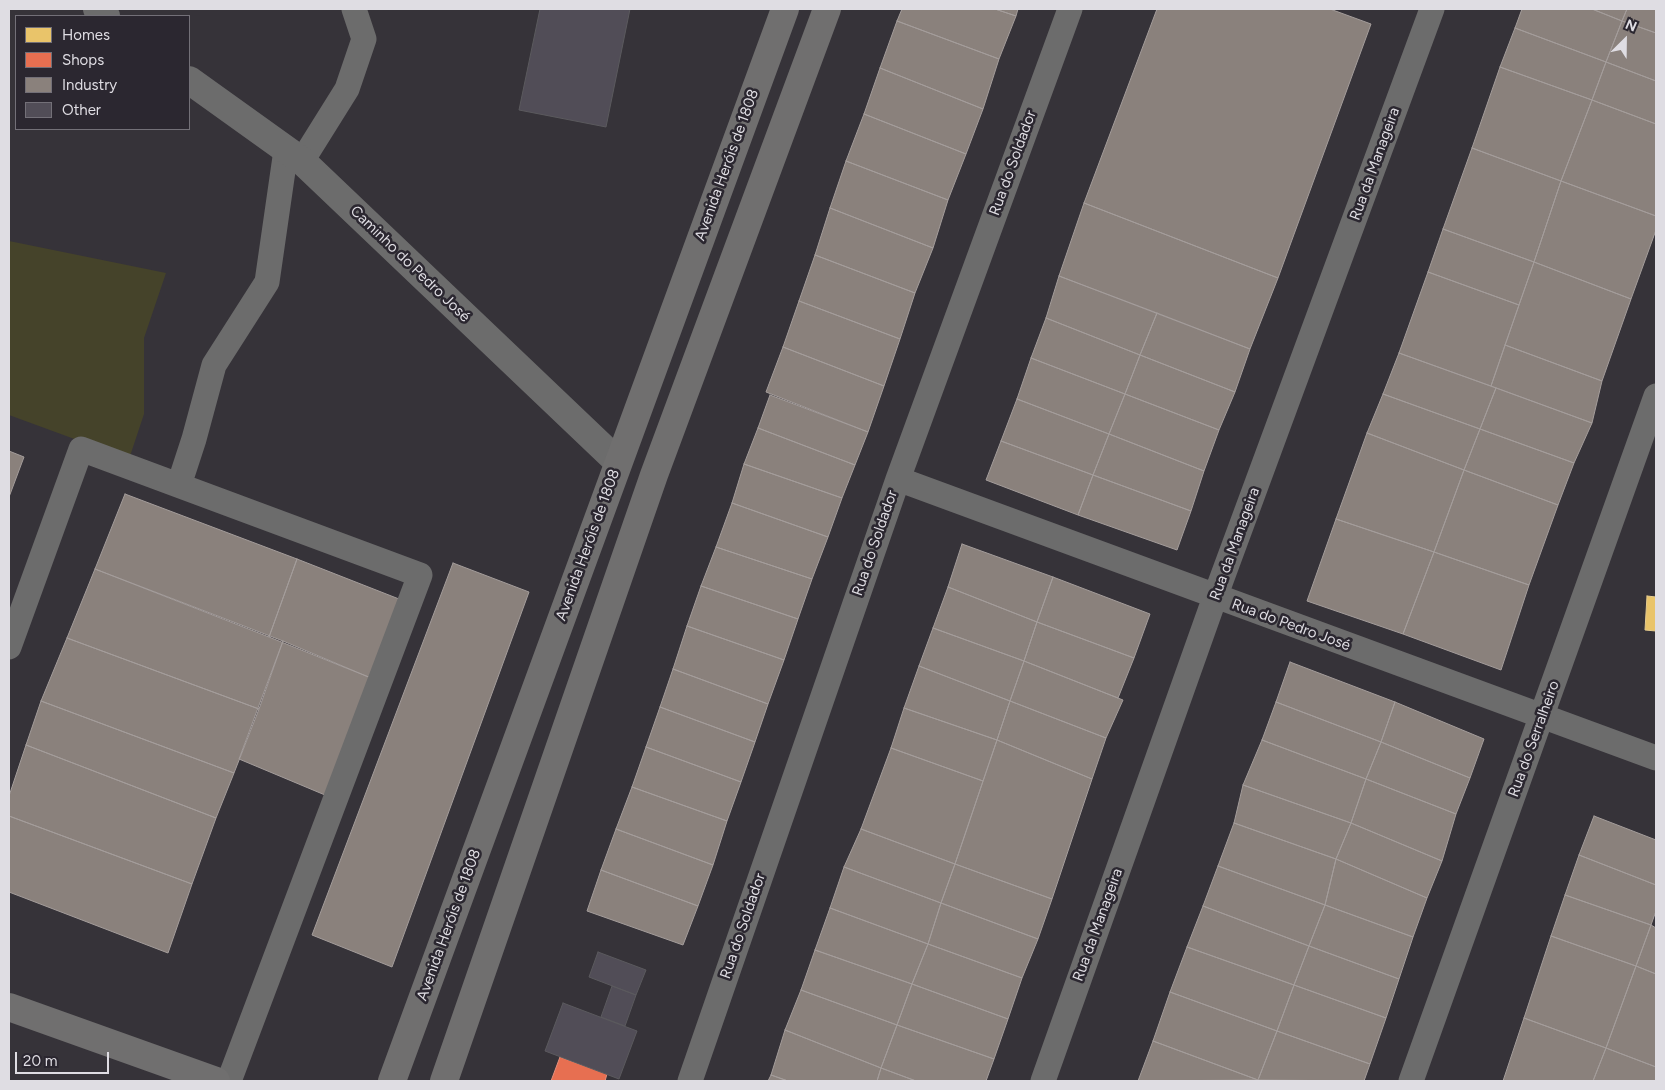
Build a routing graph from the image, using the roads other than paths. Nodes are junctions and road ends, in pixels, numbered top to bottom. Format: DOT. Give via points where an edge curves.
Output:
graph roads {
  1 [pos="354,9"];
  2 [pos="785,9"];
  3 [pos="826,9"];
  4 [pos="1070,9"];
  5 [pos="1432,9"];
  6 [pos="190,81"];
  7 [pos="294,156"];
  8 [pos="1656,396"];
  9 [pos="618,462"];
  10 [pos="898,479"];
  11 [pos="179,485"];
  12 [pos="1215,597"];
  13 [pos="9,648"];
  14 [pos="1542,716"];
  15 [pos="1656,758"];
  16 [pos="9,1007"];
  17 [pos="216,1081"];
  18 [pos="229,1081"];
  19 [pos="392,1081"];
  20 [pos="444,1081"];
  21 [pos="690,1081"];
  22 [pos="1043,1081"];
  23 [pos="1411,1081"];
  1 -- 7 [label="street" via="364,39 348,89"];
  2 -- 9 [label="main road, Avenida Heróis de 1808"];
  3 -- 20 [label="main road" via="654,475"];
  4 -- 10 [label="street, Rua do Soldador"];
  5 -- 12 [label="street, Rua da Manageira"];
  6 -- 7 [label="street, Caminho do Pedro José"];
  7 -- 9 [label="street, Caminho do Pedro José"];
  7 -- 11 [label="street" via="267,282 214,364"];
  8 -- 14 [label="street, Rua do Serralheiro"];
  9 -- 19 [label="main road, Avenida Heróis de 1808"];
  10 -- 12 [label="street, Rua do Pedro José"];
  10 -- 21 [label="street, Rua do Soldador"];
  11 -- 13 [label="street" via="81,449"];
  11 -- 18 [label="street" via="420,575"];
  12 -- 14 [label="street, Rua do Pedro José"];
  12 -- 22 [label="street, Rua da Manageira"];
  14 -- 15 [label="street, Rua do Pedro José"];
  14 -- 23 [label="street, Rua do Serralheiro"];
  16 -- 17 [label="main road"];
}
